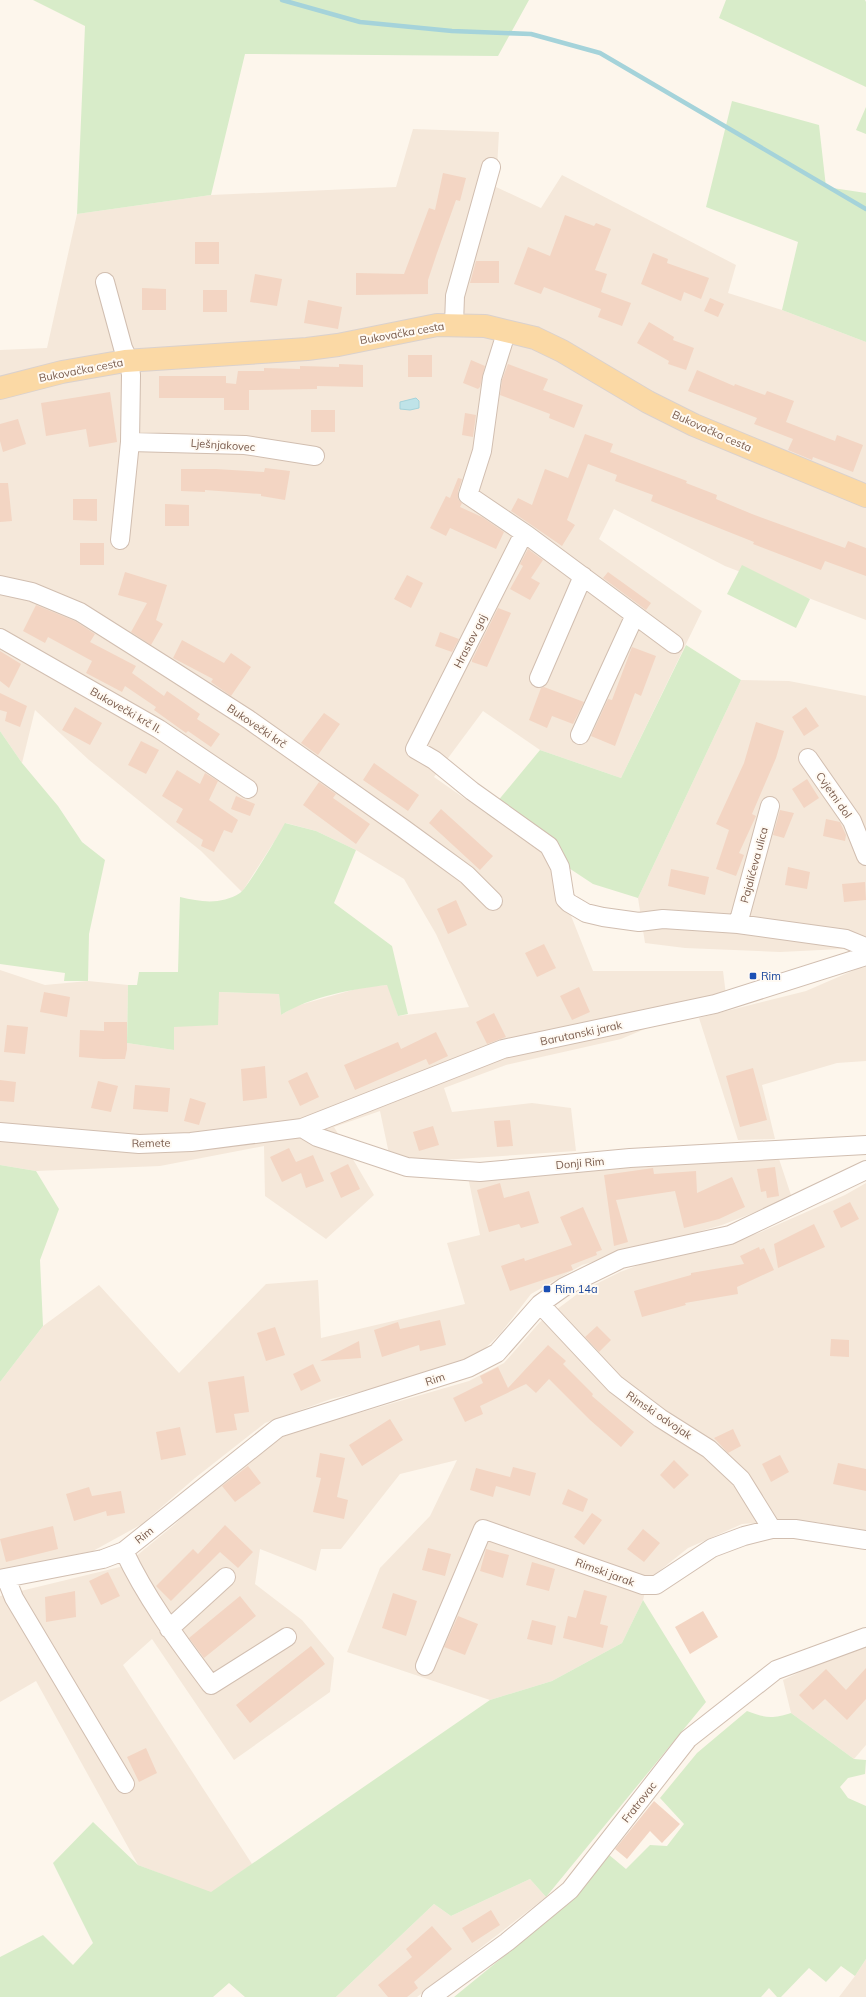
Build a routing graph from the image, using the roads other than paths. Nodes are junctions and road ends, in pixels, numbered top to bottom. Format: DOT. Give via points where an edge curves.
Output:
graph roads {
  1 [pos="491,167"];
  2 [pos="105,282"];
  3 [pos="454,324"];
  4 [pos="507,330"];
  5 [pos="129,361"];
  6 [pos="0,388"];
  7 [pos="130,442"];
  8 [pos="315,456"];
  9 [pos="866,496"];
  10 [pos="524,533"];
  11 [pos="120,540"];
  12 [pos="582,576"];
  13 [pos="0,585"];
  14 [pos="635,615"];
  15 [pos="0,638"];
  16 [pos="674,644"];
  17 [pos="539,678"];
  18 [pos="580,735"];
  19 [pos="808,758"];
  20 [pos="248,788"];
  21 [pos="770,806"];
  22 [pos="866,856"];
  23 [pos="493,901"];
  24 [pos="738,924"];
  25 [pos="866,950"];
  26 [pos="866,956"];
  27 [pos="302,1128"];
  28 [pos="0,1132"];
  29 [pos="866,1145"];
  30 [pos="866,1170"];
  31 [pos="540,1304"];
  32 [pos="772,1529"];
  33 [pos="866,1540"];
  34 [pos="124,1551"];
  35 [pos="226,1577"];
  36 [pos="3,1578"];
  37 [pos="169,1629"];
  38 [pos="287,1637"];
  39 [pos="866,1637"];
  40 [pos="425,1666"];
  41 [pos="125,1784"];
  42 [pos="431,1997"];
  1 -- 3 [label="street" via="455,296"];
  2 -- 5 [label="street"];
  3 -- 4 [label="main road, Bukovačka cesta"];
  3 -- 5 [label="main road, Bukovačka cesta" via="437,324 307,349"];
  4 -- 9 [label="main road, Bukovačka cesta" via="535,338 562,351 648,402 694,425"];
  4 -- 10 [label="street" via="492,378 482,451 468,495"];
  5 -- 6 [label="main road, Bukovačka cesta" via="62,372"];
  5 -- 7 [label="street"];
  7 -- 8 [label="street, Lješnjakovec" via="245,445"];
  7 -- 11 [label="street"];
  10 -- 12 [label="street"];
  10 -- 24 [label="street, Hrastov gaj" via="415,749 434,760 472,791 549,846 560,867 565,899 576,908 586,913 639,922 663,919"];
  12 -- 14 [label="street"];
  12 -- 17 [label="street"];
  13 -- 23 [label="street, Bukovečki krč" via="32,592 80,612 167,666 248,719 404,829 467,876"];
  14 -- 16 [label="street"];
  14 -- 18 [label="street"];
  15 -- 20 [label="street, Bukovečki krč II." via="159,728"];
  19 -- 22 [label="street, Cvjetni dol" via="852,821"];
  21 -- 24 [label="street, Pajalićeva ulica"];
  24 -- 25 [label="street" via="846,939 863,946"];
  26 -- 27 [label="street, Barutanski jarak" via="714,1004 503,1049"];
  27 -- 28 [label="street, Remete" via="191,1142 139,1144"];
  27 -- 29 [label="street, Donji Rim" via="317,1137 407,1167 480,1172 630,1158"];
  30 -- 31 [label="street, Rim" via="730,1235 621,1259 564,1287"];
  31 -- 32 [label="street, Rimski odvojak" via="615,1384 660,1418 709,1449 741,1479"];
  31 -- 34 [label="street, Rim" via="497,1353 468,1368 278,1428"];
  32 -- 33 [label="street, Rimski jarak" via="795,1529"];
  32 -- 40 [label="street, Rimski jarak" via="712,1548 656,1585 643,1585 483,1528"];
  34 -- 36 [label="street, Rim" via="103,1559"];
  34 -- 37 [label="street" via="135,1575"];
  35 -- 37 [label="street"];
  36 -- 41 [label="street"];
  37 -- 38 [label="street" via="211,1685"];
  39 -- 42 [label="street, Fratrovac" via="776,1670 688,1739 570,1890 507,1942"];
}
